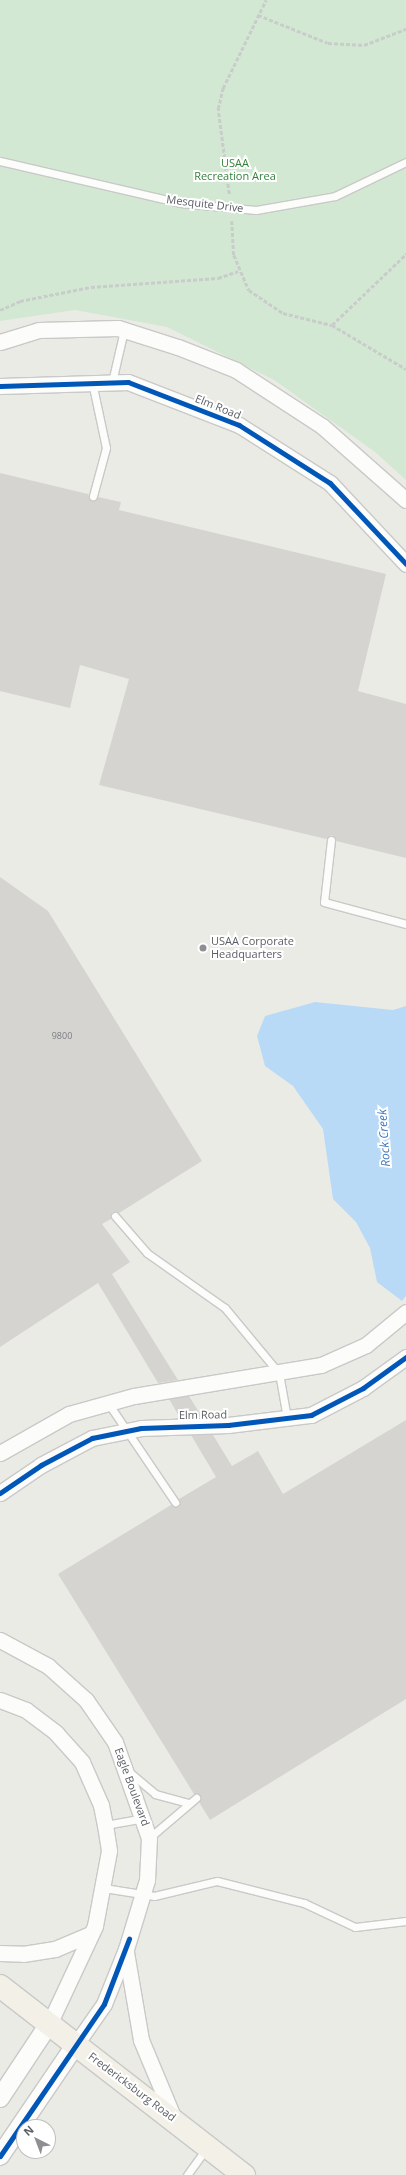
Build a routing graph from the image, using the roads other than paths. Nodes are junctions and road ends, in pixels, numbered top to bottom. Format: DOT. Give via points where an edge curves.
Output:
graph roads {
  1 [pos="0,161"];
  2 [pos="406,162"];
  3 [pos="124,330"];
  4 [pos="0,342"];
  5 [pos="92,382"];
  6 [pos="112,382"];
  7 [pos="0,386"];
  8 [pos="93,496"];
  9 [pos="406,500"];
  10 [pos="406,564"];
  11 [pos="332,840"];
  12 [pos="406,924"];
  13 [pos="115,1216"];
  14 [pos="406,1312"];
  15 [pos="406,1357"];
  16 [pos="279,1373"];
  17 [pos="108,1403"];
  18 [pos="287,1418"];
  19 [pos="129,1430"];
  20 [pos="0,1453"];
  21 [pos="0,1492"];
  22 [pos="175,1502"];
  23 [pos="0,1640"];
  24 [pos="0,1700"];
  25 [pos="126,1768"];
  26 [pos="196,1798"];
  27 [pos="188,1803"];
  28 [pos="145,1818"];
  29 [pos="105,1825"];
  30 [pos="149,1838"];
  31 [pos="104,1888"];
  32 [pos="142,1896"];
  33 [pos="406,1921"];
  34 [pos="90,1934"];
  35 [pos="126,1949"];
  36 [pos="0,1953"];
  37 [pos="0,1986"];
  38 [pos="48,2024"];
  39 [pos="76,2044"];
  40 [pos="0,2098"];
  41 [pos="174,2119"];
  42 [pos="208,2147"];
  43 [pos="0,2156"];
  44 [pos="187,2175"];
  45 [pos="244,2175"];
  1 -- 2 [label="lane, Mesquite Drive" via="180,203 256,210 335,196"];
  3 -- 4 [label="street" via="38,330"];
  3 -- 6 [label="lane"];
  3 -- 9 [label="street" via="236,370 322,426"];
  5 -- 6 [label="street, Elm Road"];
  5 -- 7 [label="street, Elm Road"];
  5 -- 8 [label="lane" via="106,448"];
  6 -- 10 [label="street, Elm Road" via="128,382 239,425 330,483"];
  11 -- 12 [label="lane" via="324,902"];
  13 -- 16 [label="lane" via="147,1253 225,1308"];
  14 -- 16 [label="street" via="366,1345 321,1365"];
  15 -- 18 [label="street, Elm Road" via="363,1388 337,1402 311,1415"];
  16 -- 17 [label="street"];
  16 -- 18 [label="lane"];
  17 -- 19 [label="lane"];
  17 -- 20 [label="street" via="69,1414"];
  18 -- 19 [label="street, Elm Road" via="228,1425"];
  19 -- 21 [label="street, Elm Road" via="92,1438 41,1465"];
  19 -- 22 [label="lane"];
  23 -- 25 [label="street, Eagle Boulevard" via="48,1666 86,1700 115,1742"];
  24 -- 29 [label="street" via="26,1710 56,1733 82,1762 101,1805"];
  25 -- 27 [label="lane" via="155,1794"];
  25 -- 28 [label="street, Eagle Boulevard"];
  26 -- 27 [label="lane"];
  27 -- 30 [label="lane"];
  28 -- 29 [label="lane"];
  28 -- 30 [label="street, Eagle Boulevard"];
  29 -- 31 [label="street" via="109,1851"];
  30 -- 32 [label="street, Eagle Boulevard" via="147,1880"];
  31 -- 32 [label="lane"];
  31 -- 34 [label="street"];
  32 -- 33 [label="lane" via="167,1894 196,1884 217,1881 304,1903 355,1927"];
  32 -- 35 [label="street, Eagle Boulevard"];
  34 -- 36 [label="street" via="55,1949 23,1954"];
  34 -- 38 [label="street"];
  35 -- 39 [label="street, Eagle Boulevard" via="104,2004"];
  35 -- 41 [label="street" via="141,2040"];
  37 -- 38 [label="main road, Fredericksburg Road"];
  38 -- 39 [label="main road, Fredericksburg Road"];
  38 -- 40 [label="street"];
  39 -- 41 [label="main road, Fredericksburg Road"];
  39 -- 43 [label="street"];
  41 -- 42 [label="main road, Fredericksburg Road"];
  42 -- 44 [label="lane"];
  42 -- 45 [label="main road, Fredericksburg Road"];
}
